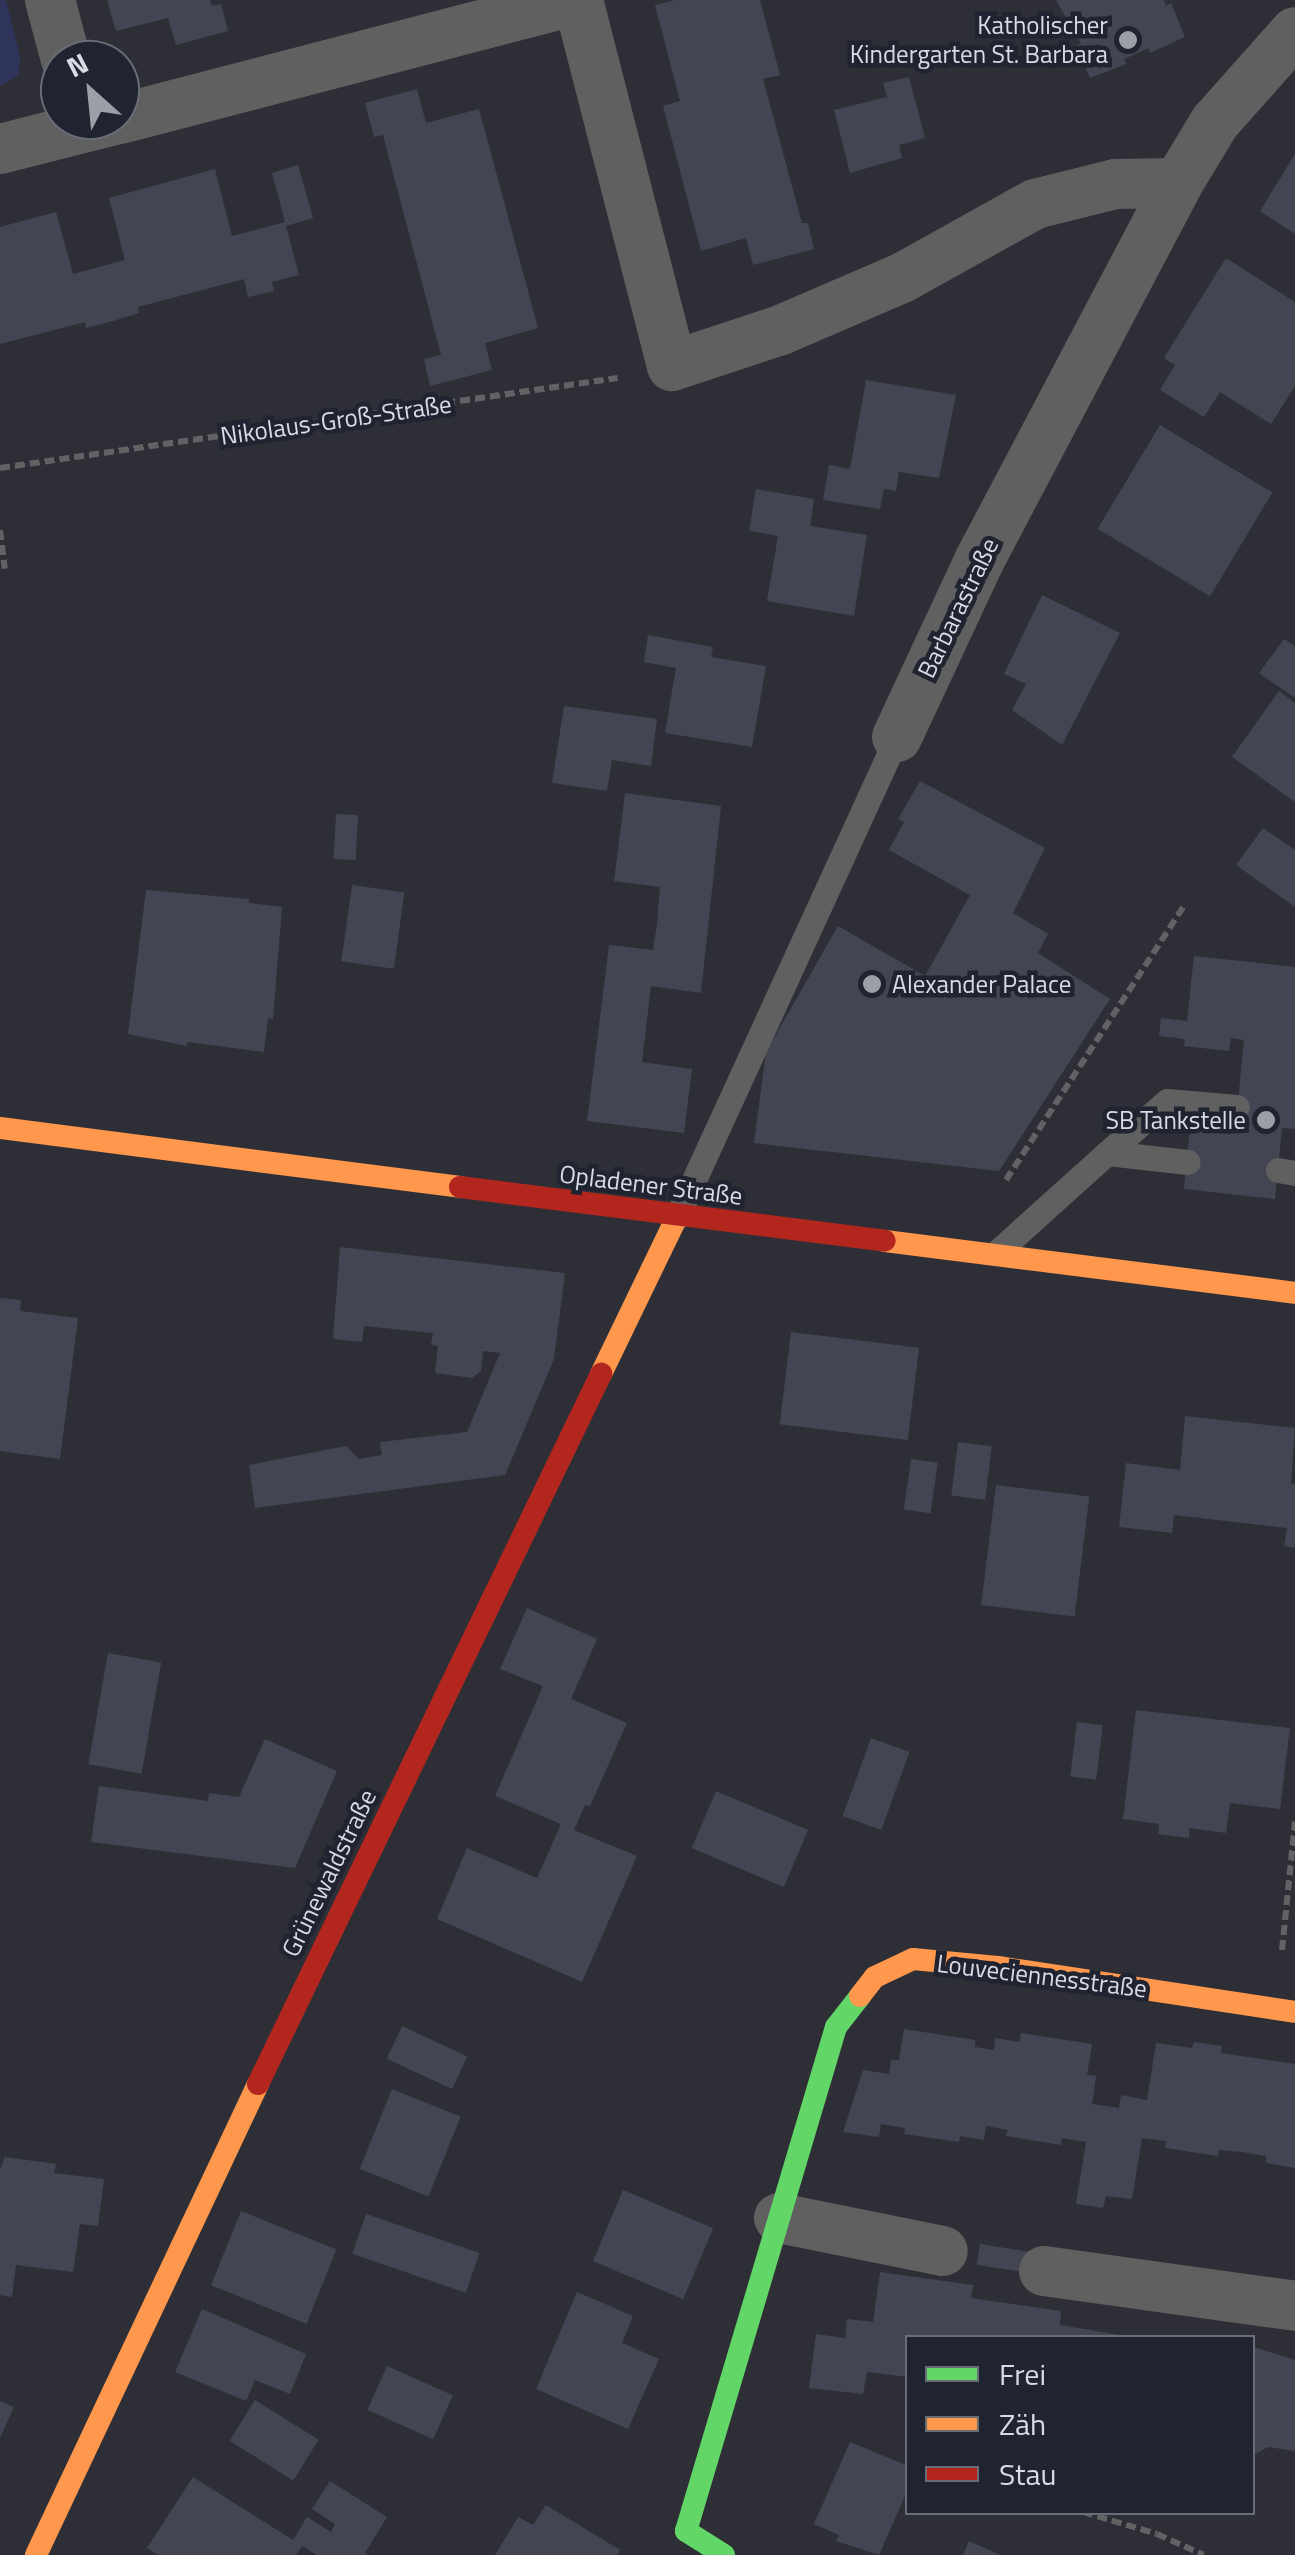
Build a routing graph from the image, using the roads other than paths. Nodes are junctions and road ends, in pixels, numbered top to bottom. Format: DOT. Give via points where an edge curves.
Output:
graph roads {
  1 [pos="50,0"];
  2 [pos="578,0"];
  3 [pos="1295,32"];
  4 [pos="61,40"];
  5 [pos="140,112"];
  6 [pos="40,138"];
  7 [pos="0,148"];
  8 [pos="1178,183"];
  9 [pos="897,737"];
  10 [pos="1237,1106"];
  11 [pos="0,1128"];
  12 [pos="1107,1152"];
  13 [pos="1187,1162"];
  14 [pos="677,1217"];
  15 [pos="992,1256"];
  16 [pos="1295,1293"];
  17 [pos="1285,2010"];
  18 [pos="779,2218"];
  19 [pos="944,2251"];
  20 [pos="1044,2271"];
  21 [pos="1295,2306"];
  22 [pos="696,2547"];
  23 [pos="36,2555"];
  1 -- 4 [label="street"];
  2 -- 5 [label="street"];
  2 -- 8 [label="street" via="672,366 781,330 902,278 1035,204 1115,184"];
  3 -- 8 [label="street, Barbarastraße" via="1216,122"];
  6 -- 7 [label="street"];
  8 -- 9 [label="street, Barbarastraße" via="979,561"];
  9 -- 14 [label="lane, Barbarastraße"];
  10 -- 12 [label="lane" via="1167,1101"];
  11 -- 14 [label="street, Opladener Straße"];
  12 -- 13 [label="lane"];
  12 -- 15 [label="lane"];
  14 -- 15 [label="street, Opladener Straße"];
  14 -- 23 [label="street, Grünewaldstraße"];
  15 -- 16 [label="street, Opladener Straße"];
  17 -- 18 [label="street, Louveciennesstraße" via="913,1959 875,1977 836,2027"];
  18 -- 19 [label="street"];
  18 -- 22 [label="street, Louveciennesstraße"];
  20 -- 21 [label="street"];
}
